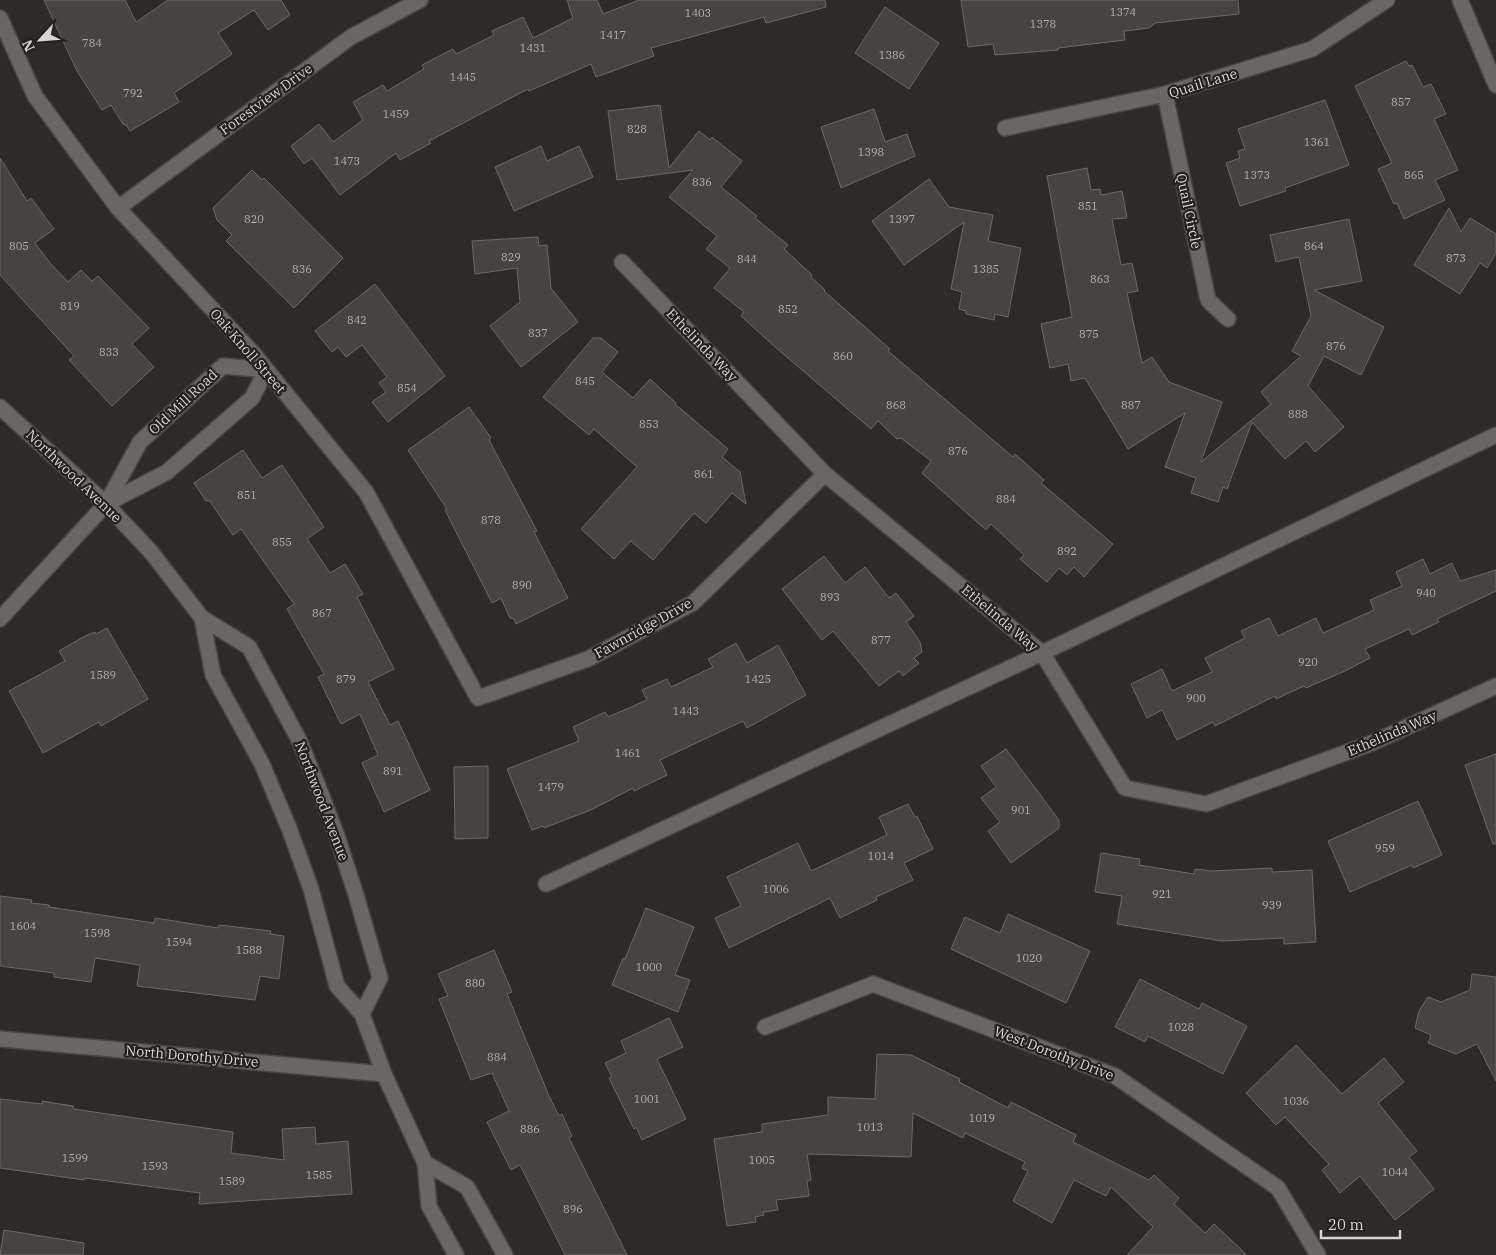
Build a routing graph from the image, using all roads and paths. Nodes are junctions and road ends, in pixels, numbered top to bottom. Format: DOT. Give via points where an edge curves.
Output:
graph roads {
  1 [pos="420,0"];
  2 [pos="1387,0"];
  3 [pos="1460,0"];
  4 [pos="0,18"];
  5 [pos="1496,85"];
  6 [pos="1165,94"];
  7 [pos="1005,128"];
  8 [pos="118,208"];
  9 [pos="622,262"];
  10 [pos="1228,319"];
  11 [pos="266,370"];
  12 [pos="0,407"];
  13 [pos="1496,435"];
  14 [pos="825,474"];
  15 [pos="106,504"];
  16 [pos="202,618"];
  17 [pos="0,619"];
  18 [pos="1042,653"];
  19 [pos="1496,686"];
  20 [pos="478,698"];
  21 [pos="546,884"];
  22 [pos="362,1014"];
  23 [pos="765,1027"];
  24 [pos="0,1039"];
  25 [pos="384,1074"];
  26 [pos="425,1163"];
  27 [pos="456,1255"];
  28 [pos="505,1255"];
  29 [pos="1318,1255"];
  1 -- 8 [label="street, Forestview Drive" via="351,37"];
  2 -- 6 [label="street, Quail Lane" via="1312,49"];
  3 -- 5 [label="street"];
  4 -- 8 [label="street, Oak Knoll Street" via="35,96"];
  6 -- 7 [label="street, Quail Lane"];
  6 -- 10 [label="street, Quail Circle" via="1208,300"];
  8 -- 11 [label="street, Oak Knoll Street"];
  9 -- 14 [label="street, Ethelinda Way"];
  11 -- 15 [label="street, Old Mill Road" via="252,398 167,472"];
  11 -- 15 [label="street, Old Mill Road" via="223,366 140,442"];
  11 -- 20 [label="street, Oak Knoll Street" via="366,492"];
  12 -- 15 [label="street, Northwood Avenue"];
  13 -- 18 [label="street"];
  14 -- 18 [label="street, Ethelinda Way"];
  14 -- 20 [label="street, Fawnridge Drive" via="693,603 588,659"];
  15 -- 16 [label="street, Northwood Avenue" via="151,552"];
  15 -- 17 [label="street, Old Mill Road"];
  16 -- 22 [label="street, Northwood Avenue" via="213,675 262,764 289,828 311,889 337,986"];
  16 -- 22 [label="street, Northwood Avenue" via="249,647 298,738 316,781 356,895 380,978"];
  18 -- 19 [label="street, Ethelinda Way" via="1125,788 1206,804 1372,743"];
  18 -- 21 [label="street"];
  22 -- 25 [label="street, Northwood Avenue"];
  23 -- 29 [label="street, West Dorothy Drive" via="873,984 1115,1076 1278,1188"];
  24 -- 25 [label="street, North Dorothy Drive"];
  25 -- 26 [label="street, Northwood Avenue"];
  26 -- 27 [label="street, Northwood Avenue" via="429,1206"];
  26 -- 28 [label="street" via="467,1187"];
}
